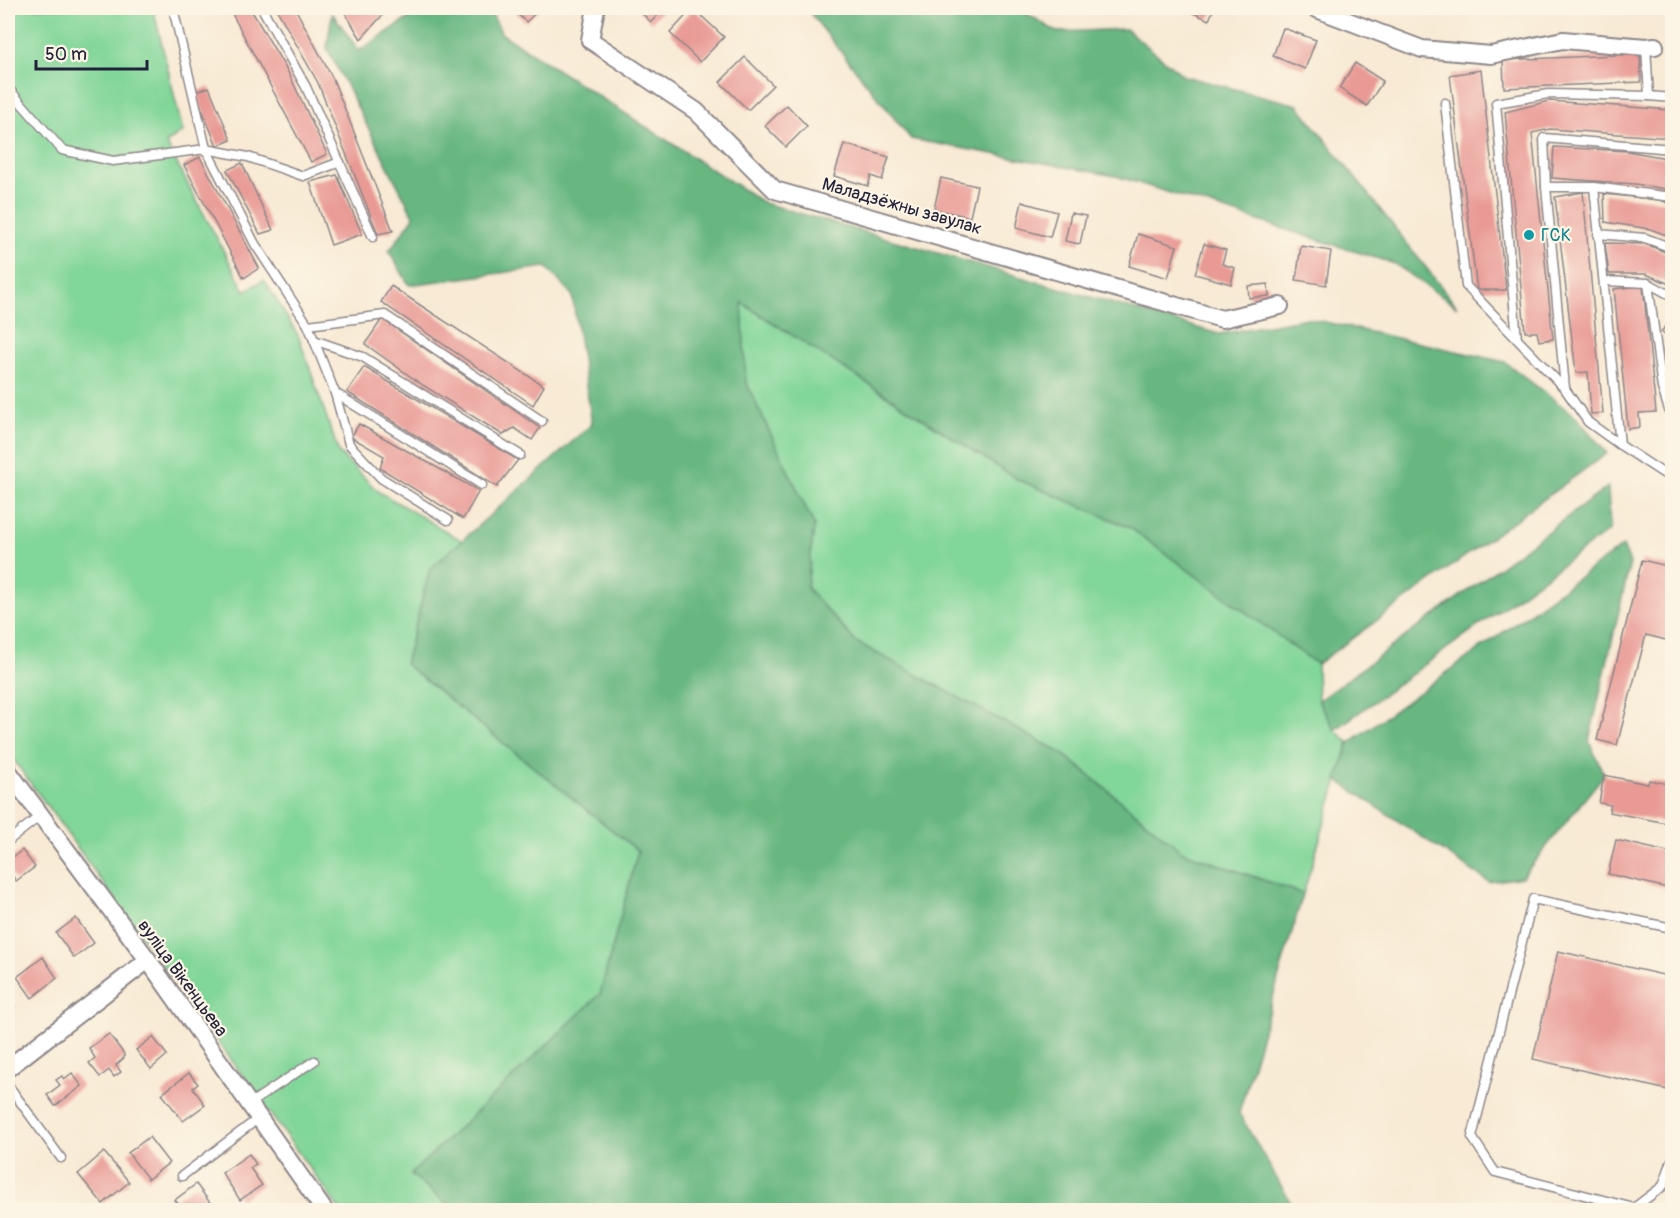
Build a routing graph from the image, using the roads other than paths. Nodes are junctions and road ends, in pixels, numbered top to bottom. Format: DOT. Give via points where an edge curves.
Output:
graph roads {
  1 [pos="173,8"];
  2 [pos="262,8"];
  3 [pos="596,8"];
  4 [pos="1314,8"];
  5 [pos="1651,46"];
  6 [pos="8,88"];
  7 [pos="1649,96"];
  8 [pos="1672,98"];
  9 [pos="1445,103"];
  10 [pos="206,149"];
  11 [pos="1672,149"];
  12 [pos="339,162"];
  13 [pos="1546,187"];
  14 [pos="1594,187"];
  15 [pos="1672,197"];
  16 [pos="1598,234"];
  17 [pos="373,237"];
  18 [pos="1672,248"];
  19 [pos="1604,281"];
  20 [pos="1648,283"];
  21 [pos="1672,296"];
  22 [pos="1280,306"];
  23 [pos="308,325"];
  24 [pos="1517,339"];
  25 [pos="314,340"];
  26 [pos="1565,389"];
  27 [pos="335,393"];
  28 [pos="1672,419"];
  29 [pos="542,421"];
  30 [pos="1620,446"];
  31 [pos="520,455"];
  32 [pos="1672,479"];
  33 [pos="482,485"];
  34 [pos="448,520"];
  35 [pos="8,771"];
  36 [pos="40,816"];
  37 [pos="8,841"];
  38 [pos="1672,928"];
  39 [pos="148,960"];
  40 [pos="314,1061"];
  41 [pos="8,1068"];
  42 [pos="8,1085"];
  43 [pos="249,1104"];
  44 [pos="259,1118"];
  45 [pos="61,1158"];
  46 [pos="1672,1160"];
  47 [pos="182,1176"];
  48 [pos="324,1210"];
  1 -- 10 [label="lane"];
  2 -- 12 [label="lane" via="306,87"];
  3 -- 22 [label="street, Маладзёжны завулак" via="590,40 696,111 775,190 1222,319"];
  4 -- 5 [label="street" via="1422,49 1491,55 1563,40"];
  5 -- 7 [label="lane"];
  6 -- 10 [label="lane" via="62,150 113,161"];
  7 -- 8 [label="lane"];
  7 -- 24 [label="lane" via="1548,94 1496,103"];
  9 -- 24 [label="lane" via="1466,286"];
  10 -- 12 [label="lane" via="248,157 303,176"];
  10 -- 23 [label="lane" via="255,244"];
  11 -- 13 [label="lane" via="1544,138"];
  12 -- 17 [label="lane"];
  13 -- 14 [label="lane"];
  13 -- 26 [label="lane"];
  14 -- 15 [label="lane"];
  14 -- 16 [label="lane"];
  16 -- 18 [label="lane" via="1645,238"];
  16 -- 19 [label="lane"];
  19 -- 20 [label="lane"];
  19 -- 30 [label="lane"];
  20 -- 21 [label="lane"];
  20 -- 28 [label="lane" via="1662,388"];
  23 -- 25 [label="lane"];
  23 -- 29 [label="lane" via="385,315"];
  24 -- 26 [label="lane"];
  25 -- 27 [label="lane"];
  25 -- 31 [label="lane" via="363,357"];
  26 -- 30 [label="lane" via="1588,422"];
  27 -- 33 [label="lane"];
  27 -- 34 [label="lane" via="349,444 381,478"];
  30 -- 32 [label="lane"];
  35 -- 36 [label="street, вуліца Вікенцьева"];
  36 -- 37 [label="lane"];
  36 -- 39 [label="street, вуліца Вікенцьева"];
  38 -- 46 [label="lane" via="1533,900 1472,1137 1495,1172 1634,1208 1663,1186"];
  39 -- 41 [label="street"];
  39 -- 43 [label="street, вуліца Вікенцьева"];
  40 -- 43 [label="lane"];
  42 -- 45 [label="lane"];
  43 -- 44 [label="street, вуліца Вікенцьева"];
  44 -- 47 [label="lane"];
  44 -- 48 [label="street, вуліца Вікенцьева"];
}
